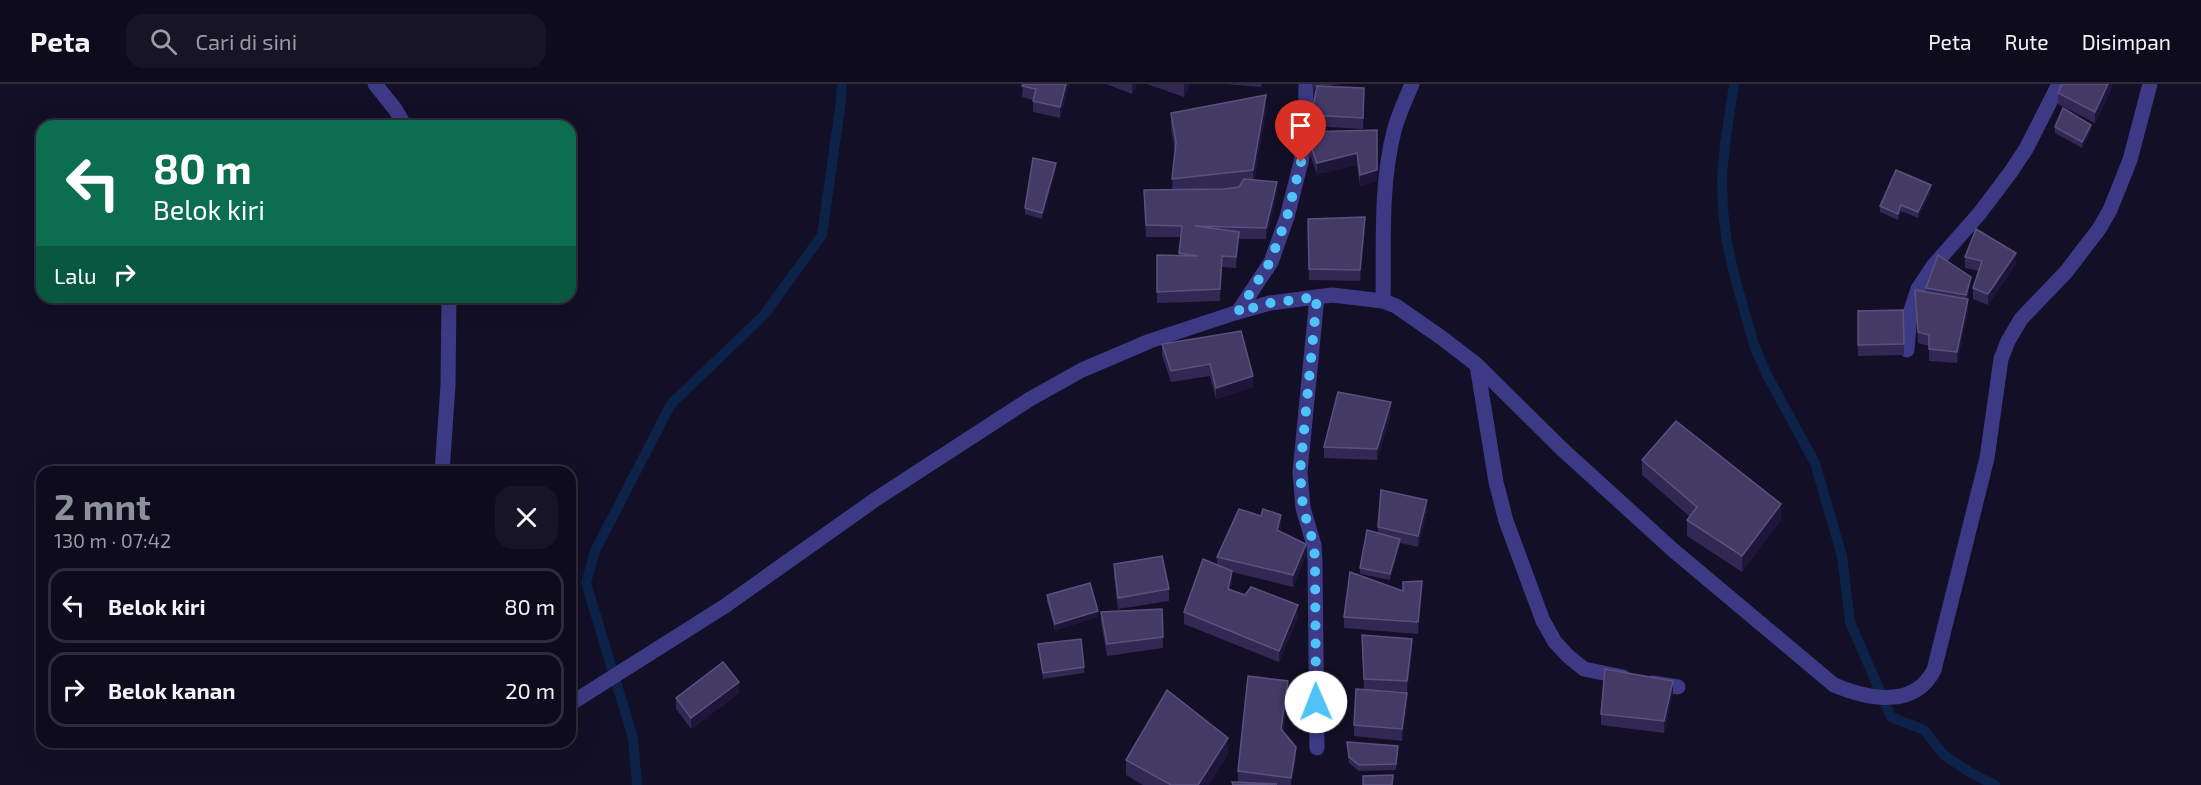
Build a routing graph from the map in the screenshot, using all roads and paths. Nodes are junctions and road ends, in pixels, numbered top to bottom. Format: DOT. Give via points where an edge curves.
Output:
graph roads {
  1 [pos="375,84"];
  2 [pos="1306,84"];
  3 [pos="1412,84"];
  4 [pos="2059,84"];
  5 [pos="2150,84"];
  6 [pos="401,120"];
  7 [pos="1317,297"];
  8 [pos="1383,302"];
  9 [pos="449,303"];
  10 [pos="1238,312"];
  11 [pos="1907,350"];
  12 [pos="1477,365"];
  13 [pos="442,466"];
  14 [pos="1678,687"];
  15 [pos="576,700"];
  16 [pos="1317,748"];
  1 -- 6 [label="street"];
  2 -- 10 [label="street" via="1305,136 1287,217 1270,262"];
  3 -- 8 [label="street" via="1390,151 1384,206"];
  4 -- 11 [label="street" via="2010,173 1918,289 1910,314"];
  5 -- 12 [label="street" via="2130,160 2110,210 2066,272 2021,319 2001,359 1987,458 1934,670 1913,693 1871,697 1834,685 1673,550"];
  7 -- 8 [label="street" via="1332,295"];
  7 -- 10 [label="street"];
  7 -- 16 [label="street" via="1300,472 1303,508 1315,561"];
  8 -- 12 [label="street" via="1396,306"];
  9 -- 13 [label="street"];
  10 -- 15 [label="street" via="1150,341 1082,370 1030,399 876,499 725,606"];
  12 -- 14 [label="street" via="1506,521 1555,642 1584,669"];
}
